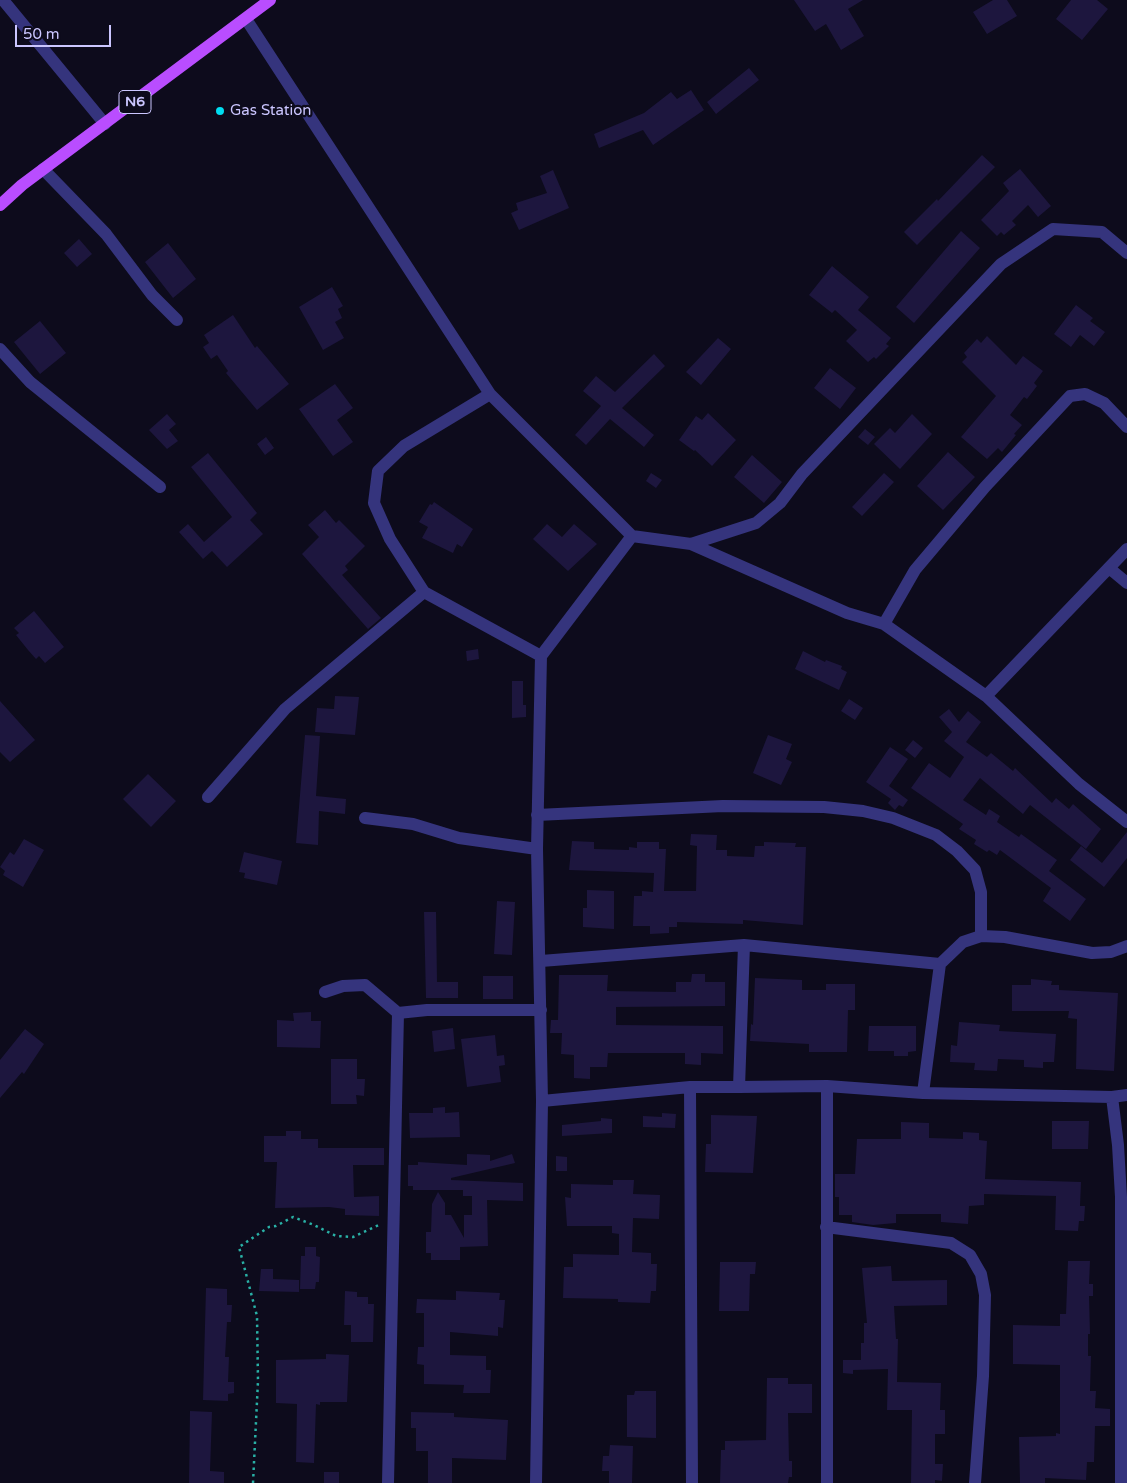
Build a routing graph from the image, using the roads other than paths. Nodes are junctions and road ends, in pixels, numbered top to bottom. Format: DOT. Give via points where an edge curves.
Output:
graph roads {
  1 [pos="3,0"];
  2 [pos="270,0"];
  3 [pos="246,19"];
  4 [pos="105,124"];
  5 [pos="43,169"];
  6 [pos="0,205"];
  7 [pos="1127,252"];
  8 [pos="177,320"];
  9 [pos="0,349"];
  10 [pos="490,394"];
  11 [pos="1127,427"];
  12 [pos="160,487"];
  13 [pos="632,536"];
  14 [pos="691,544"];
  15 [pos="1127,548"];
  16 [pos="1109,568"];
  17 [pos="1127,583"];
  18 [pos="424,592"];
  19 [pos="884,624"];
  20 [pos="541,656"];
  21 [pos="986,696"];
  22 [pos="208,797"];
  23 [pos="537,815"];
  24 [pos="365,818"];
  25 [pos="1127,822"];
  26 [pos="537,849"];
  27 [pos="981,936"];
  28 [pos="744,945"];
  29 [pos="1127,946"];
  30 [pos="541,960"];
  31 [pos="940,964"];
  32 [pos="325,992"];
  33 [pos="541,1010"];
  34 [pos="398,1013"];
  35 [pos="827,1086"];
  36 [pos="690,1087"];
  37 [pos="739,1087"];
  38 [pos="923,1093"];
  39 [pos="1127,1095"];
  40 [pos="1112,1097"];
  41 [pos="542,1101"];
  42 [pos="826,1227"];
  43 [pos="388,1483"];
  44 [pos="536,1483"];
  45 [pos="692,1483"];
  46 [pos="827,1483"];
  47 [pos="975,1483"];
  48 [pos="1120,1483"];
  1 -- 4 [label="street"];
  2 -- 3 [label="main road, N6"];
  3 -- 4 [label="main road, N6"];
  3 -- 10 [label="street"];
  4 -- 5 [label="main road, N6"];
  5 -- 6 [label="main road, N6"];
  5 -- 8 [label="street" via="106,234 152,295"];
  7 -- 14 [label="street" via="1102,232 1053,229 1001,264 802,474 780,503 756,523"];
  9 -- 12 [label="street" via="30,382"];
  10 -- 13 [label="street"];
  10 -- 18 [label="street" via="404,446 378,471 374,503 390,540"];
  11 -- 19 [label="street" via="1104,403 1085,394 1070,396 985,487 914,570"];
  13 -- 14 [label="street"];
  13 -- 20 [label="street"];
  14 -- 19 [label="street" via="847,613"];
  15 -- 16 [label="street"];
  16 -- 17 [label="street"];
  16 -- 21 [label="street"];
  18 -- 20 [label="street"];
  18 -- 22 [label="street" via="285,709"];
  19 -- 21 [label="street"];
  20 -- 23 [label="street"];
  21 -- 25 [label="street" via="1079,784"];
  23 -- 26 [label="street"];
  23 -- 27 [label="street" via="723,806 824,807 893,818 936,836 957,850 974,870 981,892"];
  24 -- 26 [label="street" via="412,824 459,838"];
  26 -- 30 [label="street"];
  27 -- 29 [label="street" via="1005,937 1092,953 1111,952"];
  27 -- 31 [label="street" via="964,942"];
  28 -- 30 [label="street"];
  28 -- 31 [label="street"];
  28 -- 37 [label="street"];
  30 -- 33 [label="street"];
  31 -- 38 [label="street"];
  32 -- 34 [label="street" via="342,986 365,985"];
  33 -- 34 [label="street"];
  33 -- 41 [label="street"];
  34 -- 43 [label="street"];
  35 -- 37 [label="street"];
  35 -- 38 [label="street"];
  35 -- 42 [label="street"];
  36 -- 37 [label="street"];
  36 -- 41 [label="street"];
  36 -- 45 [label="street"];
  38 -- 40 [label="street"];
  39 -- 40 [label="street"];
  40 -- 48 [label="street" via="1121,1198"];
  41 -- 44 [label="street"];
  42 -- 46 [label="street"];
  42 -- 47 [label="street" via="951,1243 970,1255 981,1274 985,1304"];
}
